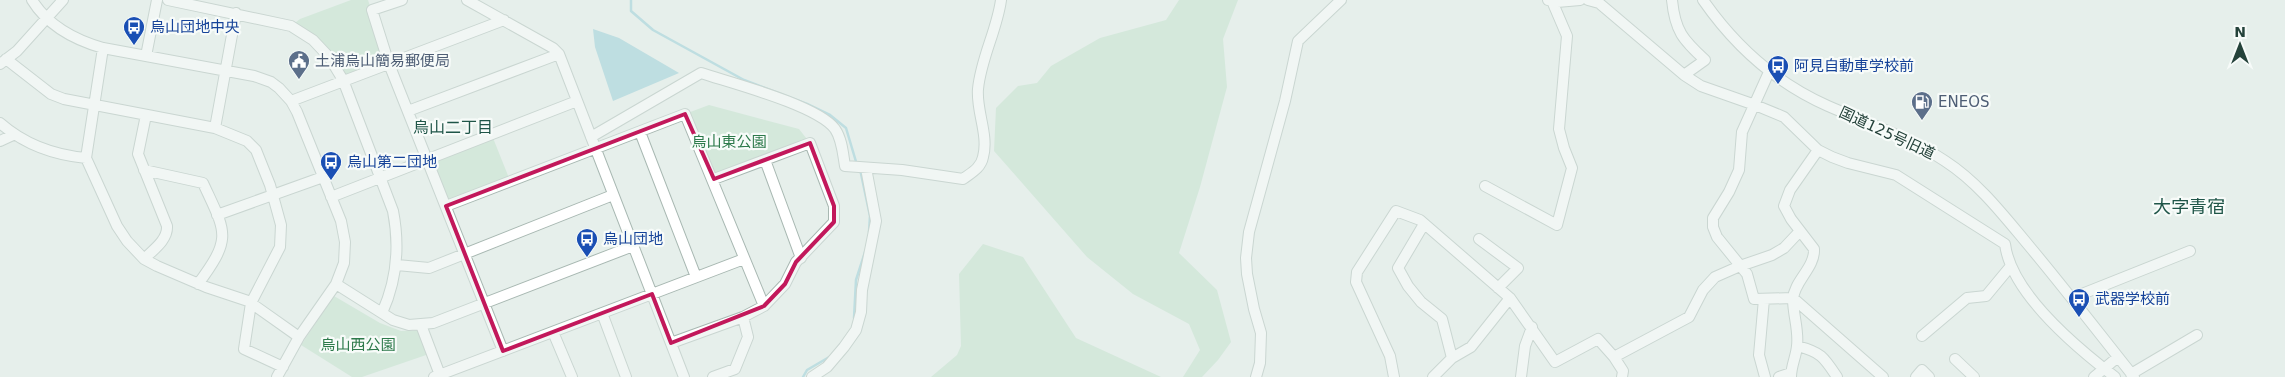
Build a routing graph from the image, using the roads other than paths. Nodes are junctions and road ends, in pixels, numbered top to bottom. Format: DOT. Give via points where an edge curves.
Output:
graph roads {
  1 [pos="32,0"];
  2 [pos="63,0"];
  3 [pos="157,0"];
  4 [pos="168,0"];
  5 [pos="402,0"];
  6 [pos="467,0"];
  7 [pos="1001,0"];
  8 [pos="1340,0"];
  9 [pos="1550,0"];
  10 [pos="1580,0"];
  11 [pos="1588,0"];
  12 [pos="1672,0"];
  13 [pos="1703,0"];
  14 [pos="236,13"];
  15 [pos="47,18"];
  16 [pos="504,20"];
  17 [pos="103,48"];
  18 [pos="559,54"];
  19 [pos="146,56"];
  20 [pos="3,62"];
  21 [pos="389,64"];
  22 [pos="227,71"];
  23 [pos="1769,72"];
  24 [pos="1684,75"];
  25 [pos="342,80"];
  26 [pos="291,101"];
  27 [pos="577,101"];
  28 [pos="93,105"];
  29 [pos="1756,105"];
  30 [pos="408,111"];
  31 [pos="146,115"];
  32 [pos="0,123"];
  33 [pos="215,128"];
  34 [pos="640,132"];
  35 [pos="13,135"];
  36 [pos="591,137"];
  37 [pos="0,141"];
  38 [pos="595,149"];
  39 [pos="1818,150"];
  40 [pos="86,158"];
  41 [pos="427,160"];
  42 [pos="765,160"];
  43 [pos="866,168"];
  44 [pos="144,170"];
  45 [pos="323,177"];
  46 [pos="381,178"];
  47 [pos="714,179"];
  48 [pos="1485,186"];
  49 [pos="614,195"];
  50 [pos="273,196"];
  51 [pos="331,197"];
  52 [pos="446,206"];
  53 [pos="218,215"];
  54 [pos="1424,224"];
  55 [pos="2015,229"];
  56 [pos="1800,231"];
  57 [pos="1479,239"];
  58 [pos="2005,244"];
  59 [pos="633,246"];
  60 [pos="2190,251"];
  61 [pos="465,254"];
  62 [pos="801,258"];
  63 [pos="144,259"];
  64 [pos="744,259"];
  65 [pos="397,265"];
  66 [pos="1740,266"];
  67 [pos="2010,267"];
  68 [pos="696,277"];
  69 [pos="198,284"];
  70 [pos="336,284"];
  71 [pos="1498,288"];
  72 [pos="652,294"];
  73 [pos="1510,298"];
  74 [pos="1793,298"];
  75 [pos="2072,298"];
  76 [pos="1764,299"];
  77 [pos="251,303"];
  78 [pos="485,304"];
  79 [pos="764,306"];
  80 [pos="382,313"];
  81 [pos="602,313"];
  82 [pos="743,317"];
  83 [pos="421,325"];
  84 [pos="1532,327"];
  85 [pos="553,332"];
  86 [pos="2197,335"];
  87 [pos="1922,336"];
  88 [pos="299,338"];
  89 [pos="671,343"];
  90 [pos="1797,346"];
  91 [pos="503,350"];
  92 [pos="1614,357"];
  93 [pos="2118,357"];
  94 [pos="1452,358"];
  95 [pos="1955,359"];
  96 [pos="283,366"];
  97 [pos="462,366"];
  98 [pos="2103,368"];
  99 [pos="1791,375"];
  100 [pos="2132,375"];
  101 [pos="437,376"];
  102 [pos="276,377"];
  103 [pos="466,377"];
  104 [pos="572,377"];
  105 [pos="626,377"];
  106 [pos="684,377"];
  107 [pos="713,377"];
  108 [pos="812,377"];
  109 [pos="1256,377"];
  110 [pos="1394,377"];
  111 [pos="1433,377"];
  112 [pos="1520,377"];
  113 [pos="1622,377"];
  114 [pos="1765,377"];
  115 [pos="1779,377"];
  116 [pos="1836,377"];
  117 [pos="1883,377"];
  118 [pos="1916,377"];
  119 [pos="1929,377"];
  120 [pos="1974,377"];
  121 [pos="2094,377"];
  122 [pos="2115,377"];
  1 -- 15 [label="street"];
  2 -- 15 [label="street"];
  3 -- 19 [label="street"];
  4 -- 14 [label="street"];
  5 -- 21 [label="street" via="372,10"];
  6 -- 16 [label="street"];
  7 -- 43 [label="street" via="978,82 983,157 976,170 963,179"];
  8 -- 109 [label="street" via="1298,41 1286,101 1249,232 1247,274 1261,333"];
  9 -- 10 [label="street"];
  9 -- 48 [label="street" via="1568,36 1559,129 1572,168 1557,225"];
  11 -- 24 [label="street" via="1599,3"];
  12 -- 24 [label="street" via="1678,31 1705,60"];
  13 -- 23 [label="street, 国道125号旧道" via="1740,46"];
  14 -- 22 [label="street"];
  14 -- 25 [label="street" via="291,26 313,40 329,57"];
  15 -- 17 [label="street" via="83,43"];
  15 -- 20 [label="street"];
  16 -- 18 [label="street"];
  16 -- 21 [label="street"];
  17 -- 19 [label="street"];
  17 -- 28 [label="street"];
  18 -- 27 [label="street"];
  18 -- 30 [label="street"];
  19 -- 22 [label="street"];
  20 -- 28 [label="street" via="51,94"];
  21 -- 25 [label="street"];
  21 -- 30 [label="street"];
  22 -- 26 [label="street" via="271,82"];
  22 -- 33 [label="street"];
  23 -- 29 [label="street"];
  23 -- 55 [label="street, 国道125号旧道" via="1826,105 1903,138 1945,161 1975,185"];
  24 -- 29 [label="street" via="1708,90"];
  25 -- 26 [label="street"];
  25 -- 46 [label="street"];
  26 -- 45 [label="street"];
  27 -- 36 [label="street"];
  27 -- 41 [label="street"];
  28 -- 31 [label="street"];
  28 -- 40 [label="street"];
  29 -- 39 [label="street" via="1784,117"];
  29 -- 66 [label="street" via="1742,132 1739,170 1713,218 1717,237"];
  30 -- 41 [label="street"];
  31 -- 33 [label="street"];
  31 -- 44 [label="street" via="138,154"];
  32 -- 35 [label="street"];
  33 -- 50 [label="street" via="236,135 256,150"];
  34 -- 38 [label="street"];
  34 -- 47 [label="street" via="685,114"];
  34 -- 68 [label="street"];
  35 -- 37 [label="street"];
  35 -- 40 [label="street" via="62,155"];
  36 -- 38 [label="street"];
  36 -- 43 [label="street" via="701,73 802,106 834,128 845,166"];
  38 -- 49 [label="street"];
  38 -- 52 [label="street"];
  39 -- 56 [label="street" via="1790,190 1784,206"];
  39 -- 58 [label="street" via="1848,163 1896,175"];
  40 -- 63 [label="street" via="117,226"];
  41 -- 46 [label="street"];
  41 -- 52 [label="street"];
  42 -- 47 [label="street"];
  42 -- 62 [label="street"];
  42 -- 62 [label="street" via="810,143 834,206 834,222"];
  43 -- 108 [label="street" via="876,221 862,290 861,312 856,330 844,348 827,367"];
  44 -- 53 [label="street" via="203,183"];
  44 -- 63 [label="street" via="168,231"];
  45 -- 50 [label="street"];
  45 -- 51 [label="street"];
  46 -- 51 [label="street"];
  46 -- 65 [label="street" via="393,211"];
  47 -- 64 [label="street"];
  49 -- 59 [label="street"];
  49 -- 61 [label="street"];
  50 -- 53 [label="street"];
  50 -- 77 [label="street" via="281,225 280,247"];
  51 -- 70 [label="street" via="345,242 344,264"];
  52 -- 61 [label="street"];
  53 -- 69 [label="street" via="222,225 222,249"];
  54 -- 71 [label="street"];
  54 -- 94 [label="street" via="1398,268 1421,302 1442,319"];
  54 -- 110 [label="street" via="1396,211 1357,272 1356,282 1390,356"];
  55 -- 58 [label="street"];
  55 -- 75 [label="street, 国道125号旧道"];
  56 -- 66 [label="street" via="1778,252"];
  56 -- 74 [label="street" via="1814,249 1814,254"];
  57 -- 71 [label="street" via="1518,268"];
  58 -- 67 [label="street"];
  59 -- 72 [label="street"];
  59 -- 78 [label="street"];
  60 -- 75 [label="street"];
  61 -- 65 [label="street" via="429,268"];
  61 -- 78 [label="street"];
  62 -- 79 [label="street" via="785,284"];
  63 -- 69 [label="street"];
  64 -- 68 [label="street"];
  64 -- 79 [label="street"];
  65 -- 80 [label="street"];
  66 -- 76 [label="street" via="1747,274 1754,299"];
  66 -- 92 [label="street" via="1715,277 1703,290 1689,316"];
  67 -- 87 [label="street" via="1986,296 1967,298"];
  67 -- 98 [label="street" via="2044,315"];
  68 -- 72 [label="street"];
  69 -- 77 [label="street"];
  70 -- 80 [label="street"];
  70 -- 88 [label="street"];
  71 -- 73 [label="street"];
  72 -- 81 [label="street"];
  72 -- 89 [label="street"];
  73 -- 84 [label="street"];
  73 -- 94 [label="street" via="1471,347"];
  74 -- 76 [label="street"];
  74 -- 90 [label="street"];
  74 -- 117 [label="street"];
  75 -- 93 [label="street, 国道125号旧道"];
  76 -- 114 [label="street" via="1759,355"];
  77 -- 88 [label="street"];
  77 -- 96 [label="street" via="244,349"];
  78 -- 83 [label="street"];
  78 -- 91 [label="street"];
  79 -- 82 [label="street"];
  80 -- 83 [label="street" via="401,324"];
  81 -- 85 [label="street"];
  81 -- 105 [label="street"];
  82 -- 89 [label="street"];
  82 -- 107 [label="street" via="748,338 735,369"];
  83 -- 101 [label="street"];
  84 -- 92 [label="street" via="1555,362 1598,339"];
  84 -- 112 [label="street"];
  85 -- 91 [label="street"];
  85 -- 104 [label="street"];
  86 -- 100 [label="street"];
  88 -- 96 [label="street"];
  89 -- 106 [label="street"];
  90 -- 99 [label="street"];
  90 -- 116 [label="street" via="1816,351 1826,359"];
  91 -- 97 [label="street"];
  92 -- 113 [label="street" via="1623,370"];
  93 -- 98 [label="street"];
  93 -- 100 [label="street, 国道125号旧道"];
  94 -- 111 [label="street"];
  95 -- 120 [label="street"];
  96 -- 102 [label="street"];
  97 -- 101 [label="street"];
  97 -- 103 [label="street"];
  98 -- 121 [label="street"];
  98 -- 122 [label="street"];
  99 -- 115 [label="street"];
  118 -- 119 [label="street" via="1922,370"];
}
